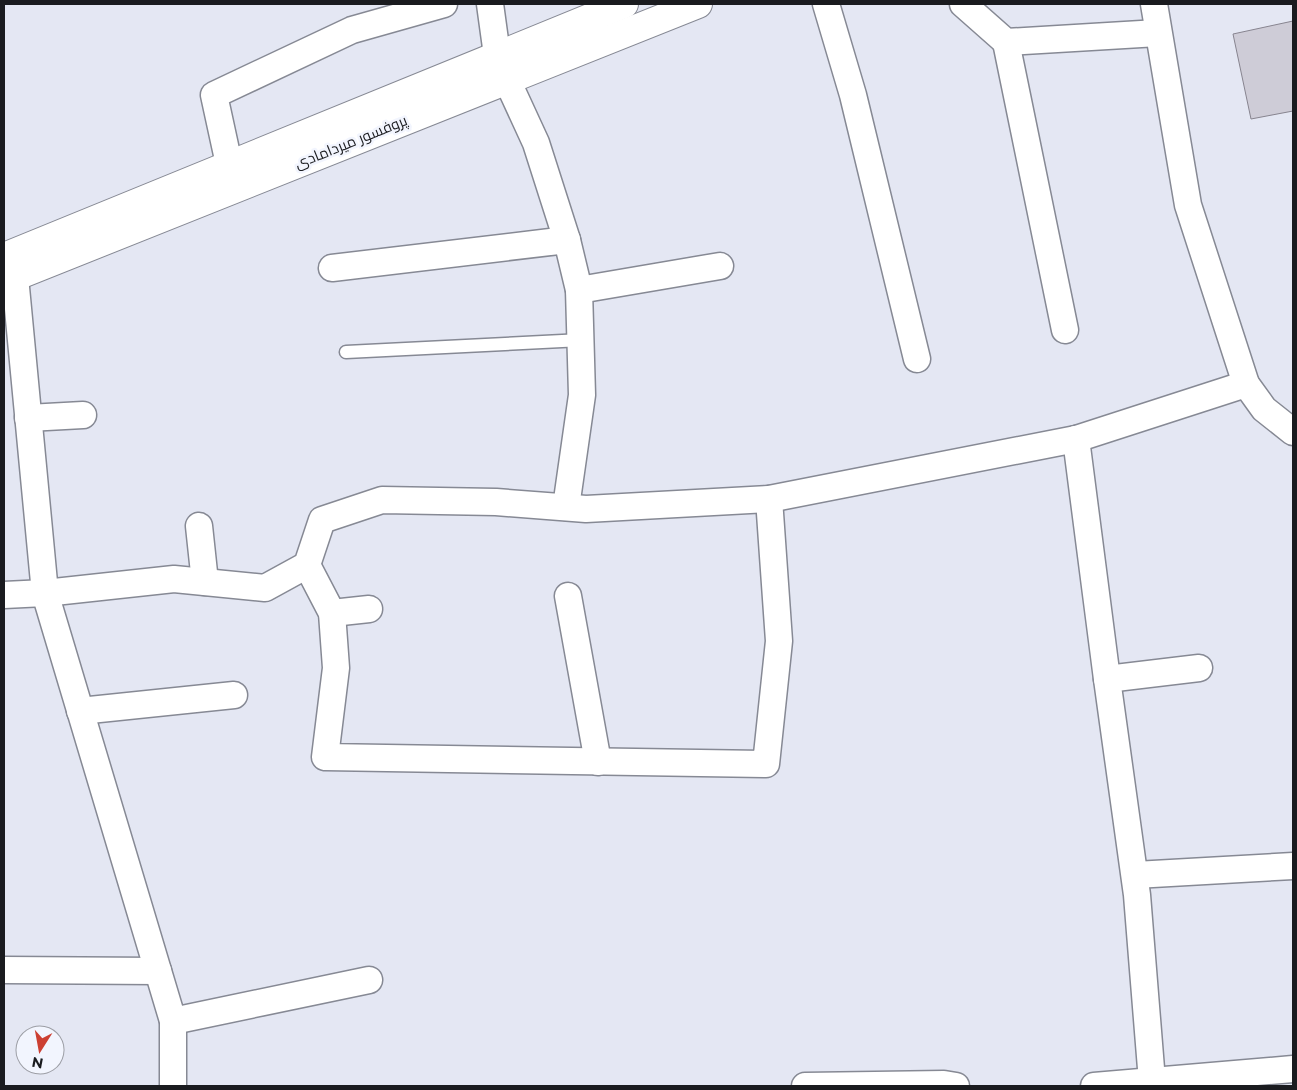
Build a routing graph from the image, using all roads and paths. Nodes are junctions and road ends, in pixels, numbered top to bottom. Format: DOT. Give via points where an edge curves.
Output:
graph roads {
  1 [pos="444,4"];
  2 [pos="490,4"];
  3 [pos="624,4"];
  4 [pos="698,4"];
  5 [pos="826,4"];
  6 [pos="963,4"];
  7 [pos="1154,4"];
  8 [pos="1158,33"];
  9 [pos="1006,42"];
  10 [pos="497,55"];
  11 [pos="508,80"];
  12 [pos="229,164"];
  13 [pos="566,240"];
  14 [pos="720,266"];
  15 [pos="332,268"];
  16 [pos="7,272"];
  17 [pos="579,290"];
  18 [pos="1064,330"];
  19 [pos="582,340"];
  20 [pos="346,352"];
  21 [pos="917,359"];
  22 [pos="1246,384"];
  23 [pos="83,415"];
  24 [pos="28,418"];
  25 [pos="1293,432"];
  26 [pos="1076,439"];
  27 [pos="769,500"];
  28 [pos="566,508"];
  29 [pos="199,526"];
  30 [pos="307,565"];
  31 [pos="205,582"];
  32 [pos="45,593"];
  33 [pos="4,595"];
  34 [pos="568,596"];
  35 [pos="369,609"];
  36 [pos="332,613"];
  37 [pos="1199,668"];
  38 [pos="1107,679"];
  39 [pos="234,695"];
  40 [pos="80,711"];
  41 [pos="598,762"];
  42 [pos="1293,866"];
  43 [pos="1134,875"];
  44 [pos="4,970"];
  45 [pos="158,971"];
  46 [pos="369,980"];
  47 [pos="173,1021"];
  48 [pos="1293,1069"];
  49 [pos="1237,1080"];
  50 [pos="1163,1082"];
  51 [pos="882,1085"];
  52 [pos="173,1086"];
  53 [pos="816,1086"];
  54 [pos="956,1086"];
  55 [pos="1094,1086"];
  1 -- 12 [label="street" via="352,30 214,95"];
  2 -- 10 [label="street"];
  3 -- 10 [label="main road, پروفسور میردامادی"];
  4 -- 11 [label="main road, پروفسور میردامادی"];
  5 -- 21 [label="street" via="853,95"];
  6 -- 9 [label="street"];
  7 -- 8 [label="street"];
  8 -- 9 [label="street"];
  8 -- 22 [label="street" via="1188,205"];
  9 -- 18 [label="street"];
  10 -- 12 [label="main road, پروفسور میردامادی"];
  11 -- 13 [label="street" via="536,143"];
  11 -- 16 [label="main road, پروفسور میردامادی"];
  12 -- 16 [label="main road, پروفسور میردامادی"];
  13 -- 15 [label="street"];
  13 -- 17 [label="street"];
  14 -- 17 [label="street"];
  16 -- 24 [label="street"];
  17 -- 19 [label="street"];
  19 -- 20 [label="lane"];
  19 -- 28 [label="street" via="582,395"];
  22 -- 25 [label="street" via="1264,409"];
  22 -- 26 [label="street"];
  23 -- 24 [label="street"];
  24 -- 32 [label="street"];
  26 -- 27 [label="street"];
  26 -- 38 [label="street"];
  27 -- 28 [label="street"];
  27 -- 41 [label="street" via="779,641 766,764"];
  28 -- 30 [label="street" via="496,502 382,500 322,520"];
  29 -- 31 [label="street"];
  30 -- 31 [label="street" via="265,588"];
  30 -- 36 [label="street"];
  31 -- 32 [label="street" via="174,579"];
  32 -- 33 [label="street"];
  32 -- 40 [label="street"];
  34 -- 41 [label="street"];
  35 -- 36 [label="street"];
  36 -- 41 [label="street" via="336,668 325,757"];
  37 -- 38 [label="street"];
  38 -- 43 [label="street"];
  39 -- 40 [label="street"];
  40 -- 45 [label="street"];
  42 -- 43 [label="street"];
  43 -- 50 [label="street"];
  44 -- 45 [label="street"];
  45 -- 47 [label="street"];
  46 -- 47 [label="street"];
  47 -- 52 [label="street"];
  48 -- 49 [label="street"];
  49 -- 50 [label="street"];
  50 -- 55 [label="street"];
  51 -- 53 [label="street"];
  51 -- 54 [label="street"];
}
